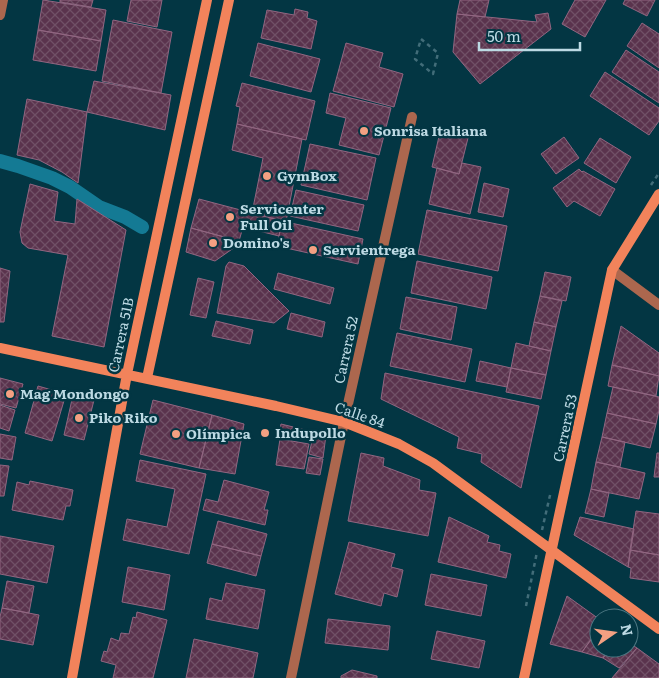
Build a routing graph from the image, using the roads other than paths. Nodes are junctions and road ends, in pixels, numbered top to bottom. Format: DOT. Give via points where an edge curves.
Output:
graph roads {
  1 [pos="3,0"];
  2 [pos="208,0"];
  3 [pos="229,0"];
  4 [pos="0,15"];
  5 [pos="412,117"];
  6 [pos="659,194"];
  7 [pos="612,270"];
  8 [pos="659,305"];
  9 [pos="0,348"];
  10 [pos="126,374"];
  11 [pos="147,378"];
  12 [pos="344,422"];
  13 [pos="552,550"];
  14 [pos="659,629"];
  15 [pos="72,678"];
  16 [pos="291,678"];
  17 [pos="524,678"];
  1 -- 4 [label="street"];
  2 -- 10 [label="main road, Carrera 51B"];
  3 -- 11 [label="main road"];
  5 -- 12 [label="street, Carrera 52"];
  6 -- 7 [label="main road, Carrera 53"];
  7 -- 8 [label="street"];
  7 -- 13 [label="main road, Carrera 53"];
  9 -- 10 [label="main road, Calle 84"];
  10 -- 11 [label="main road, Calle 84"];
  10 -- 15 [label="main road, Carrera 51B"];
  11 -- 12 [label="main road, Calle 84"];
  12 -- 13 [label="main road, Calle 84" via="400,444 433,463"];
  12 -- 16 [label="street, Carrera 52"];
  13 -- 14 [label="main road, Calle 84"];
  13 -- 17 [label="main road, Carrera 53"];
}
